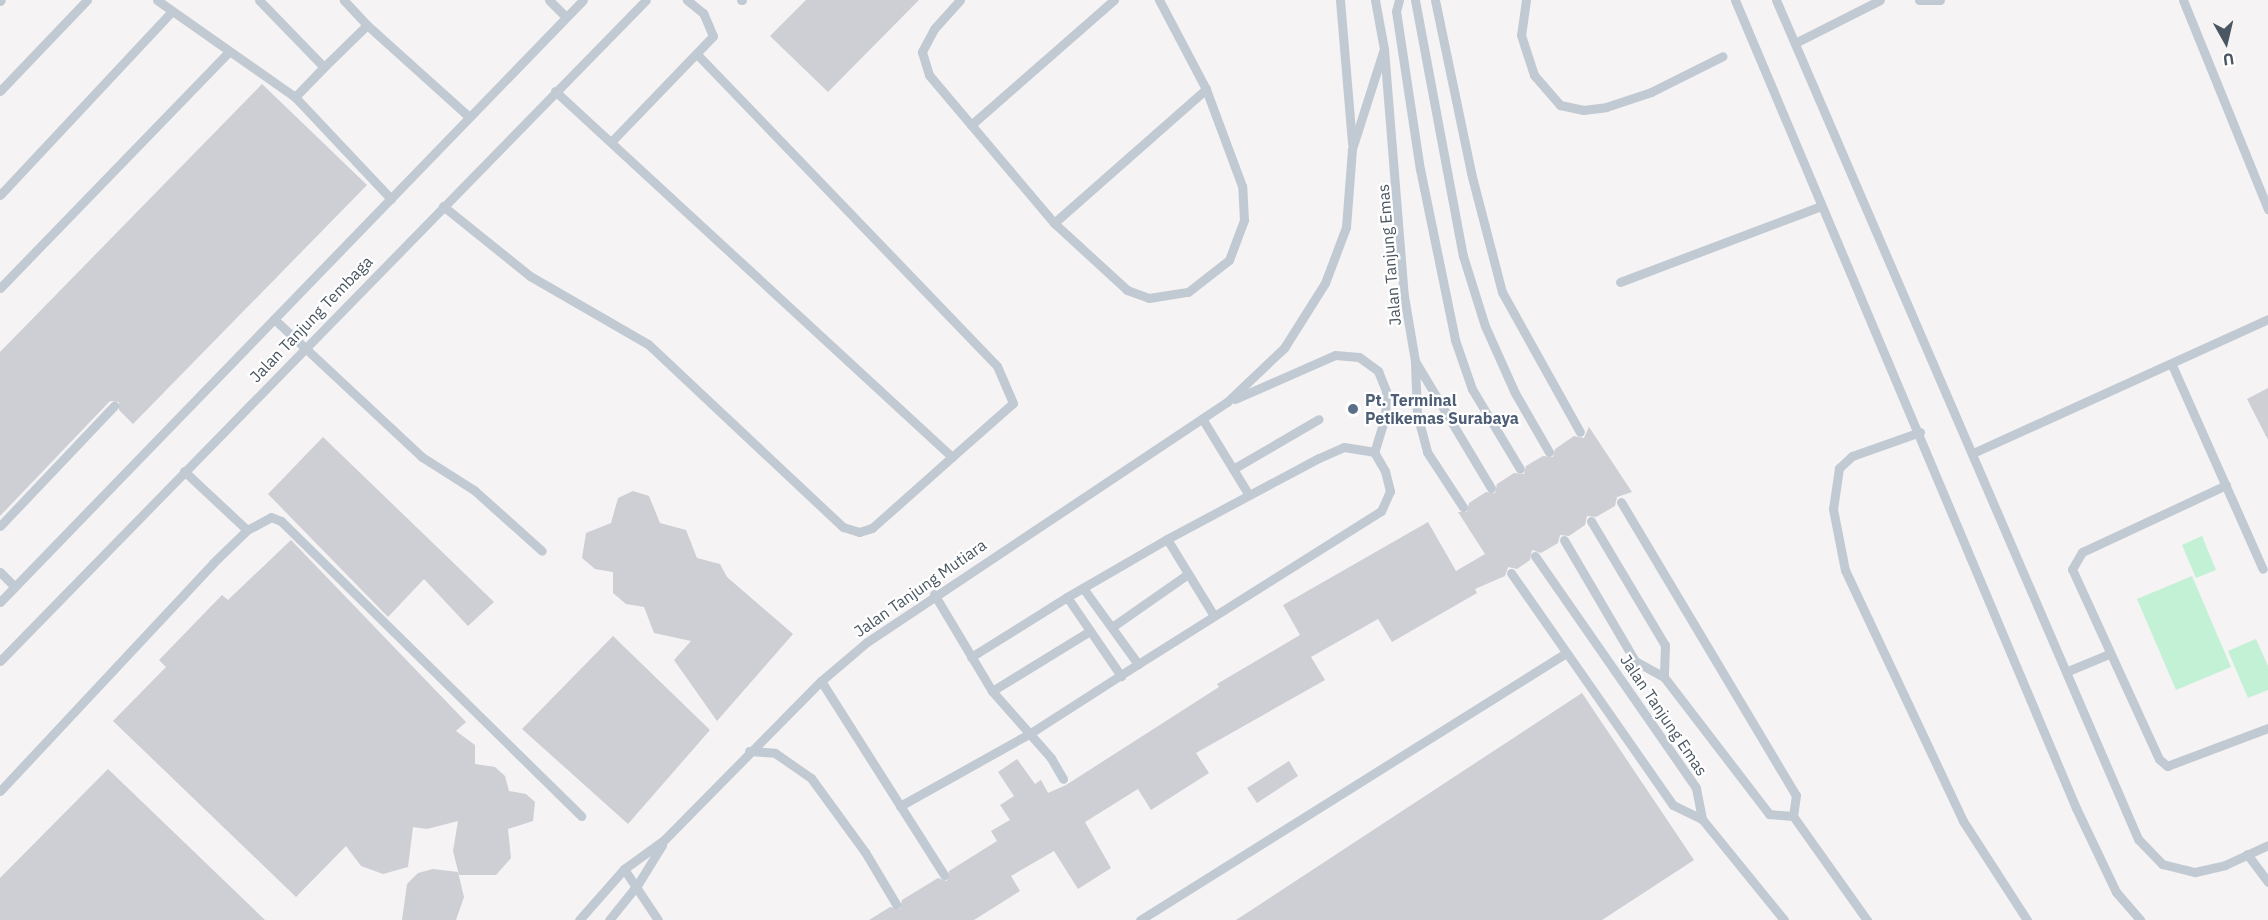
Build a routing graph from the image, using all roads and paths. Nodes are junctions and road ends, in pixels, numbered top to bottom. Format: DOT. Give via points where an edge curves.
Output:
graph roads {
  1 [pos="87,0"];
  2 [pos="157,0"];
  3 [pos="259,0"];
  4 [pos="344,0"];
  5 [pos="549,0"];
  6 [pos="583,0"];
  7 [pos="646,0"];
  8 [pos="687,0"];
  9 [pos="960,0"];
  10 [pos="1113,0"];
  11 [pos="1159,0"];
  12 [pos="1340,0"];
  13 [pos="1375,0"];
  14 [pos="1399,0"];
  15 [pos="1415,0"];
  16 [pos="1435,0"];
  17 [pos="1526,0"];
  18 [pos="1735,0"];
  19 [pos="1776,0"];
  20 [pos="1880,0"];
  21 [pos="1919,0"];
  22 [pos="1940,0"];
  23 [pos="2183,0"];
  24 [pos="172,11"];
  25 [pos="567,17"];
  26 [pos="368,25"];
  27 [pos="1795,43"];
  28 [pos="1384,49"];
  29 [pos="228,53"];
  30 [pos="697,54"];
  31 [pos="1723,56"];
  32 [pos="324,67"];
  33 [pos="1206,89"];
  34 [pos="0,91"];
  35 [pos="555,91"];
  36 [pos="295,96"];
  37 [pos="469,117"];
  38 [pos="971,124"];
  39 [pos="611,142"];
  40 [pos="1352,149"];
  41 [pos="0,195"];
  42 [pos="391,199"];
  43 [pos="443,206"];
  44 [pos="1821,206"];
  45 [pos="2268,209"];
  46 [pos="1054,223"];
  47 [pos="1620,282"];
  48 [pos="1,285"];
  49 [pos="2268,319"];
  50 [pos="274,320"];
  51 [pos="304,348"];
  52 [pos="1414,361"];
  53 [pos="2172,365"];
  54 [pos="1227,402"];
  55 [pos="114,406"];
  56 [pos="1319,419"];
  57 [pos="1203,420"];
  58 [pos="1580,432"];
  59 [pos="1920,432"];
  60 [pos="1374,452"];
  61 [pos="1549,452"];
  62 [pos="1972,453"];
  63 [pos="952,457"];
  64 [pos="1233,469"];
  65 [pos="1520,469"];
  66 [pos="184,471"];
  67 [pos="2226,485"];
  68 [pos="1491,488"];
  69 [pos="1249,495"];
  70 [pos="1621,502"];
  71 [pos="1463,507"];
  72 [pos="1591,520"];
  73 [pos="0,526"];
  74 [pos="247,530"];
  75 [pos="1167,539"];
  76 [pos="1564,540"];
  77 [pos="542,551"];
  78 [pos="1535,556"];
  79 [pos="2264,569"];
  80 [pos="0,572"];
  81 [pos="1511,573"];
  82 [pos="1188,574"];
  83 [pos="15,587"];
  84 [pos="1083,588"];
  85 [pos="934,594"];
  86 [pos="1067,597"];
  87 [pos="0,602"];
  88 [pos="1213,614"];
  89 [pos="1112,627"];
  90 [pos="1090,631"];
  91 [pos="1566,653"];
  92 [pos="2109,654"];
  93 [pos="971,657"];
  94 [pos="0,661"];
  95 [pos="1138,664"];
  96 [pos="2068,671"];
  97 [pos="1121,676"];
  98 [pos="1664,677"];
  99 [pos="820,681"];
  100 [pos="992,691"];
  101 [pos="2268,728"];
  102 [pos="1029,734"];
  103 [pos="749,751"];
  104 [pos="1063,779"];
  105 [pos="0,791"];
  106 [pos="900,806"];
  107 [pos="581,816"];
  108 [pos="1793,816"];
  109 [pos="1702,819"];
  110 [pos="664,840"];
  111 [pos="2268,845"];
  112 [pos="2247,854"];
  113 [pos="624,869"];
  114 [pos="944,874"];
  115 [pos="2268,882"];
  116 [pos="638,884"];
  117 [pos="896,904"];
  118 [pos="579,920"];
  119 [pos="609,920"];
  120 [pos="658,920"];
  121 [pos="1140,920"];
  122 [pos="1784,920"];
  123 [pos="1867,920"];
  124 [pos="2027,920"];
  125 [pos="2139,920"];
  1 -- 34 [label="lane"];
  2 -- 24 [label="lane"];
  3 -- 32 [label="lane"];
  4 -- 26 [label="lane"];
  5 -- 25 [label="lane"];
  6 -- 25 [label="lane, Jalan Tanjung Tembaga"];
  7 -- 35 [label="lane, Jalan Tanjung Tembaga"];
  8 -- 30 [label="lane" via="703,13 713,36"];
  9 -- 38 [label="lane" via="934,29 922,52 929,75"];
  10 -- 38 [label="lane"];
  11 -- 33 [label="lane"];
  12 -- 40 [label="lane"];
  13 -- 28 [label="lane, Jalan Tanjung Emas"];
  14 -- 65 [label="lane" via="1396,12 1420,169 1455,340 1472,389"];
  15 -- 61 [label="lane" via="1463,256 1494,345"];
  16 -- 58 [label="lane" via="1471,173 1502,292"];
  17 -- 31 [label="lane" via="1521,35 1534,75 1560,105 1583,110 1606,107 1651,92"];
  18 -- 44 [label="lane"];
  19 -- 27 [label="lane"];
  20 -- 27 [label="lane"];
  21 -- 22 [label="lane"];
  23 -- 45 [label="lane"];
  24 -- 29 [label="lane"];
  24 -- 41 [label="lane"];
  25 -- 37 [label="lane, Jalan Tanjung Tembaga"];
  26 -- 32 [label="lane"];
  26 -- 37 [label="lane"];
  27 -- 62 [label="lane"];
  28 -- 40 [label="lane, Jalan Tanjung Mutiara"];
  28 -- 52 [label="lane, Jalan Tanjung Emas" via="1404,296"];
  29 -- 36 [label="lane"];
  29 -- 48 [label="lane"];
  30 -- 39 [label="lane"];
  30 -- 63 [label="lane" via="997,366 1013,403"];
  32 -- 36 [label="lane"];
  33 -- 46 [label="lane"];
  33 -- 46 [label="lane" via="1242,186 1244,220 1229,260 1188,292 1149,298 1126,290"];
  35 -- 39 [label="lane"];
  35 -- 43 [label="lane, Jalan Tanjung Tembaga"];
  36 -- 42 [label="lane" via="351,163"];
  37 -- 42 [label="lane, Jalan Tanjung Tembaga"];
  38 -- 46 [label="lane"];
  39 -- 63 [label="lane"];
  40 -- 54 [label="lane, Jalan Tanjung Mutiara" via="1346,227 1325,284 1284,348"];
  42 -- 50 [label="lane, Jalan Tanjung Tembaga"];
  43 -- 51 [label="lane, Jalan Tanjung Tembaga"];
  43 -- 63 [label="lane" via="530,276 648,344 843,527 859,532 872,528"];
  44 -- 47 [label="lane"];
  44 -- 59 [label="lane"];
  49 -- 53 [label="lane"];
  50 -- 51 [label="lane"];
  50 -- 83 [label="lane, Jalan Tanjung Tembaga"];
  51 -- 66 [label="lane, Jalan Tanjung Tembaga"];
  51 -- 77 [label="lane" via="422,456 474,490"];
  52 -- 68 [label="lane, Jalan Tanjung Emas"];
  52 -- 71 [label="lane" via="1417,414 1427,452"];
  53 -- 62 [label="lane"];
  53 -- 67 [label="lane"];
  54 -- 57 [label="lane, Jalan Tanjung Mutiara"];
  54 -- 60 [label="lane, Jalan Tanjung Mutiara" via="1335,356 1359,357 1378,371 1386,391 1385,417"];
  55 -- 73 [label="lane"];
  56 -- 64 [label="lane"];
  57 -- 64 [label="lane"];
  57 -- 85 [label="lane, Jalan Tanjung Mutiara"];
  59 -- 124 [label="lane" via="1852,456 1839,468 1833,510 1845,570 1963,821"];
  59 -- 125 [label="lane" via="2094,850 2116,892"];
  60 -- 69 [label="lane" via="1344,447"];
  60 -- 88 [label="lane" via="1390,491 1381,511"];
  62 -- 96 [label="lane"];
  64 -- 69 [label="lane"];
  66 -- 74 [label="lane"];
  66 -- 94 [label="lane, Jalan Tanjung Tembaga"];
  67 -- 79 [label="lane"];
  67 -- 92 [label="lane" via="2074,560 2072,570"];
  69 -- 75 [label="lane"];
  70 -- 108 [label="lane" via="1796,795"];
  72 -- 98 [label="lane" via="1665,645"];
  74 -- 105 [label="lane"];
  74 -- 107 [label="lane" via="271,517 281,521"];
  75 -- 82 [label="lane"];
  75 -- 84 [label="lane"];
  76 -- 98 [label="lane, Jalan Tanjung Emas" via="1635,661"];
  78 -- 109 [label="lane, Jalan Tanjung Emas" via="1696,788"];
  80 -- 83 [label="lane"];
  81 -- 91 [label="lane"];
  82 -- 88 [label="lane"];
  82 -- 89 [label="lane"];
  83 -- 87 [label="lane, Jalan Tanjung Tembaga"];
  84 -- 86 [label="lane"];
  84 -- 89 [label="lane"];
  85 -- 93 [label="lane"];
  85 -- 99 [label="lane, Jalan Tanjung Mutiara"];
  86 -- 90 [label="lane"];
  86 -- 93 [label="lane"];
  88 -- 95 [label="lane"];
  89 -- 95 [label="lane"];
  90 -- 97 [label="lane"];
  90 -- 100 [label="lane"];
  91 -- 109 [label="lane" via="1673,805"];
  91 -- 121 [label="lane"];
  92 -- 96 [label="lane"];
  92 -- 101 [label="lane" via="2159,759 2167,765"];
  93 -- 100 [label="lane"];
  95 -- 97 [label="lane"];
  96 -- 112 [label="lane" via="2138,839 2162,864 2195,872"];
  97 -- 102 [label="lane"];
  98 -- 108 [label="lane" via="1769,814"];
  99 -- 103 [label="lane, Jalan Tanjung Mutiara"];
  99 -- 106 [label="lane"];
  100 -- 102 [label="lane"];
  102 -- 104 [label="lane"];
  102 -- 106 [label="lane"];
  103 -- 110 [label="lane, Jalan Tanjung Mutiara"];
  103 -- 117 [label="lane" via="775,753 811,778 865,852"];
  106 -- 114 [label="lane"];
  108 -- 123 [label="lane"];
  109 -- 122 [label="lane, Jalan Tanjung Emas"];
  110 -- 113 [label="lane, Jalan Tanjung Mutiara"];
  110 -- 116 [label="lane, Jalan Tanjung Mutiara"];
  111 -- 112 [label="lane"];
  112 -- 115 [label="lane"];
  113 -- 116 [label="lane"];
  113 -- 118 [label="lane, Jalan Tanjung Mutiara"];
  116 -- 119 [label="lane, Jalan Tanjung Mutiara"];
  116 -- 120 [label="lane"];
}
